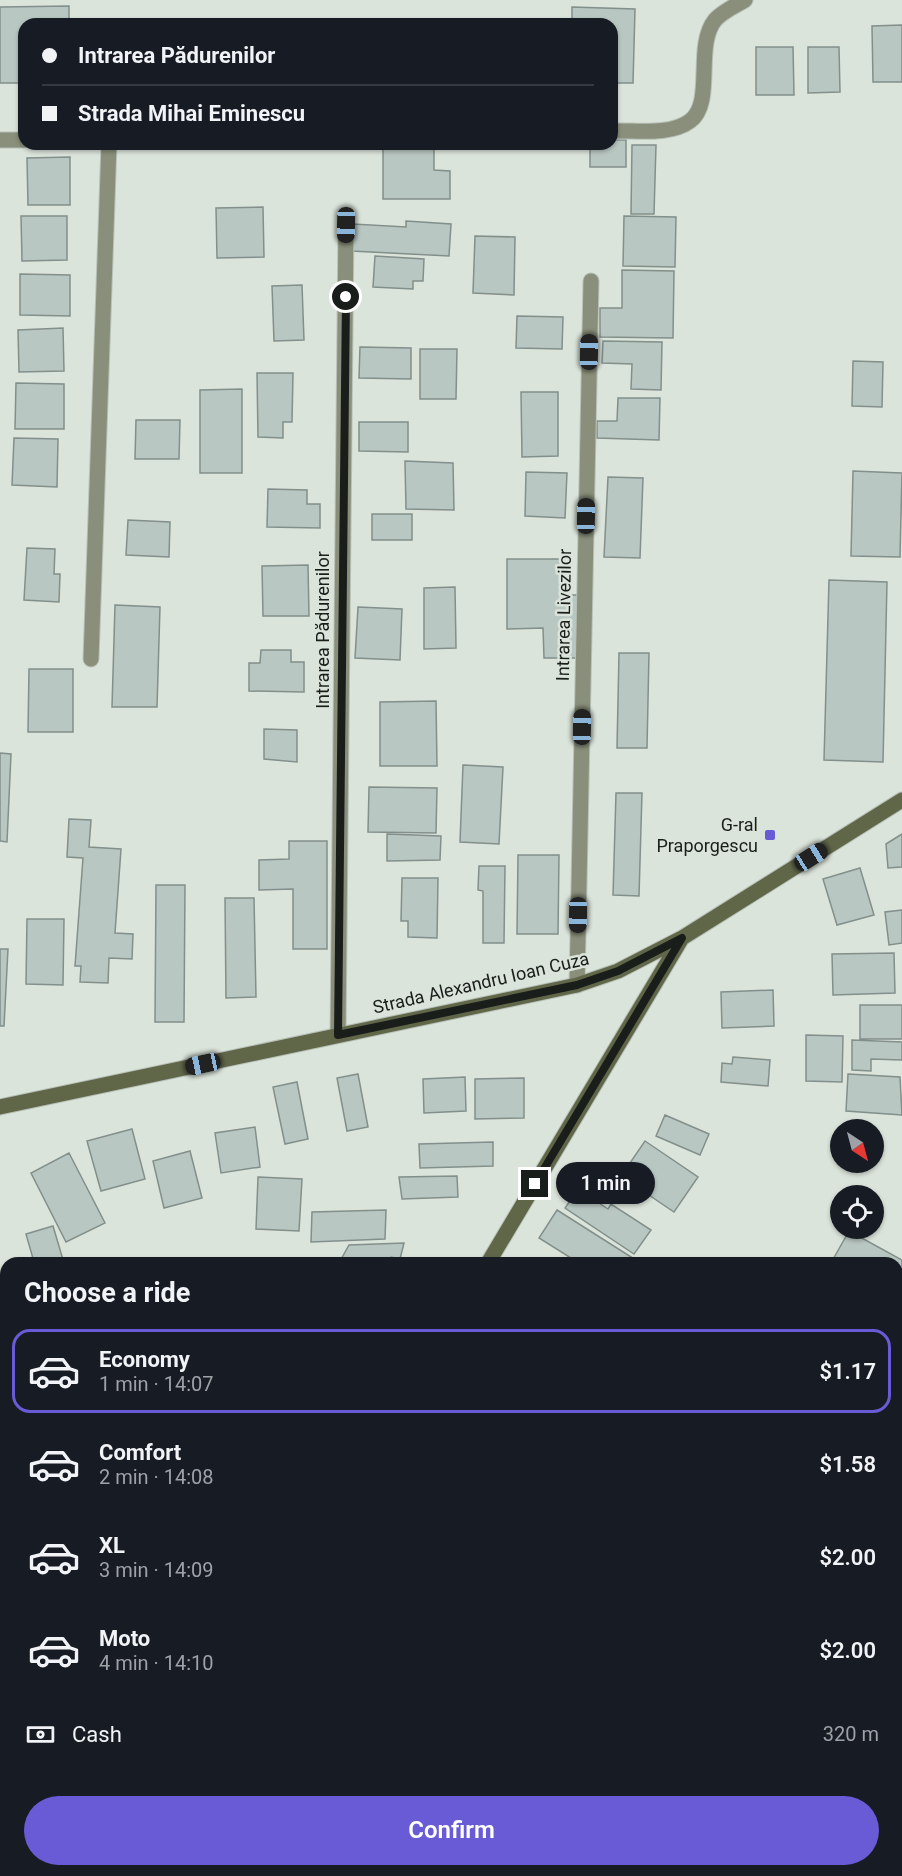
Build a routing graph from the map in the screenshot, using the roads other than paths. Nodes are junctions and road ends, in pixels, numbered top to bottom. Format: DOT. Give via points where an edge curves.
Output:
graph roads {
  1 [pos="746,0"];
  2 [pos="618,131"];
  3 [pos="0,140"];
  4 [pos="18,140"];
  5 [pos="109,150"];
  6 [pos="346,225"];
  7 [pos="591,281"];
  8 [pos="91,659"];
  9 [pos="902,800"];
  10 [pos="682,938"];
  11 [pos="577,985"];
  12 [pos="338,1035"];
  13 [pos="0,1107"];
  14 [pos="492,1257"];
  1 -- 2 [label="street" via="714,21 706,39 700,109 690,121 670,129"];
  3 -- 4 [label="street"];
  5 -- 8 [label="street"];
  6 -- 12 [label="street, Intrarea Pădurenilor"];
  7 -- 11 [label="street, Intrarea Livezilor"];
  9 -- 10 [label="main road, Strada Alexandru Ioan Cuza"];
  10 -- 11 [label="main road, Strada Alexandru Ioan Cuza" via="618,971"];
  10 -- 14 [label="main road"];
  11 -- 12 [label="main road, Strada Alexandru Ioan Cuza"];
  12 -- 13 [label="main road, Strada Alexandru Ioan Cuza"];
}
